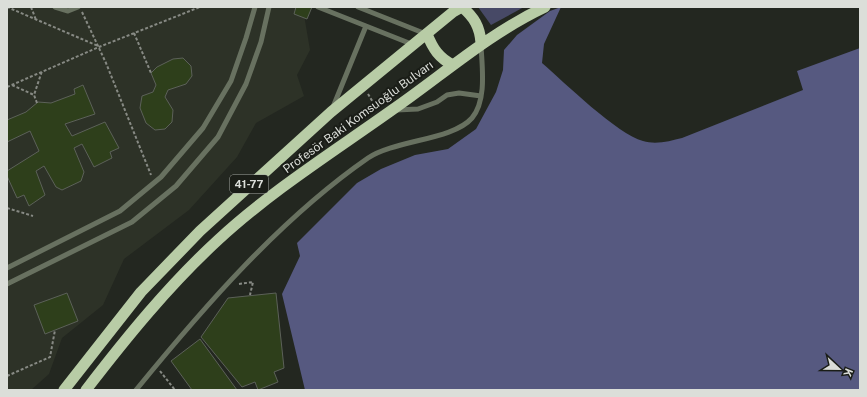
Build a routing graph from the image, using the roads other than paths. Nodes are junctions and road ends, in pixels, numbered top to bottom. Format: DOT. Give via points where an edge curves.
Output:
graph roads {
  1 [pos="55,7"];
  2 [pos="79,7"];
  3 [pos="255,7"];
  4 [pos="269,7"];
  5 [pos="318,7"];
  6 [pos="358,7"];
  7 [pos="462,7"];
  8 [pos="545,7"];
  9 [pos="366,26"];
  10 [pos="427,34"];
  11 [pos="481,43"];
  12 [pos="415,45"];
  13 [pos="453,64"];
  14 [pos="481,96"];
  15 [pos="392,110"];
  16 [pos="331,112"];
  17 [pos="7,268"];
  18 [pos="7,284"];
  19 [pos="64,390"];
  20 [pos="86,390"];
  21 [pos="136,390"];
  1 -- 2 [label="lane" via="68,11"];
  3 -- 17 [label="lane" via="231,81 203,128 155,182 120,211"];
  4 -- 18 [label="lane" via="262,42 246,84 218,137 176,186 132,222"];
  5 -- 9 [label="lane"];
  6 -- 10 [label="lane"];
  7 -- 10 [label="highway, Profesör Baki Komsuoğlu Bulvarı / 41-77"];
  7 -- 11 [label="highway" via="477,23"];
  8 -- 11 [label="highway, Profesör Baki Komsuoğlu Bulvarı / 41-77"];
  9 -- 12 [label="lane"];
  9 -- 16 [label="lane"];
  10 -- 12 [label="highway, Profesör Baki Komsuoğlu Bulvarı / 41-77"];
  10 -- 13 [label="highway" via="439,56"];
  11 -- 13 [label="highway, Profesör Baki Komsuoğlu Bulvarı / 41-77"];
  11 -- 14 [label="lane"];
  12 -- 16 [label="highway, Profesör Baki Komsuoğlu Bulvarı / 41-77"];
  13 -- 15 [label="highway, Profesör Baki Komsuoğlu Bulvarı / 41-77"];
  14 -- 15 [label="lane" via="460,93 447,95 418,109"];
  14 -- 21 [label="lane" via="472,117 456,129 370,157 302,211 226,287"];
  15 -- 20 [label="highway, Profesör Baki Komsuoğlu Bulvarı / 41-77" via="261,203 217,241 155,306"];
  16 -- 19 [label="highway, Profesör Baki Komsuoğlu Bulvarı / 41-77" via="238,194 170,261 121,316"];
}
